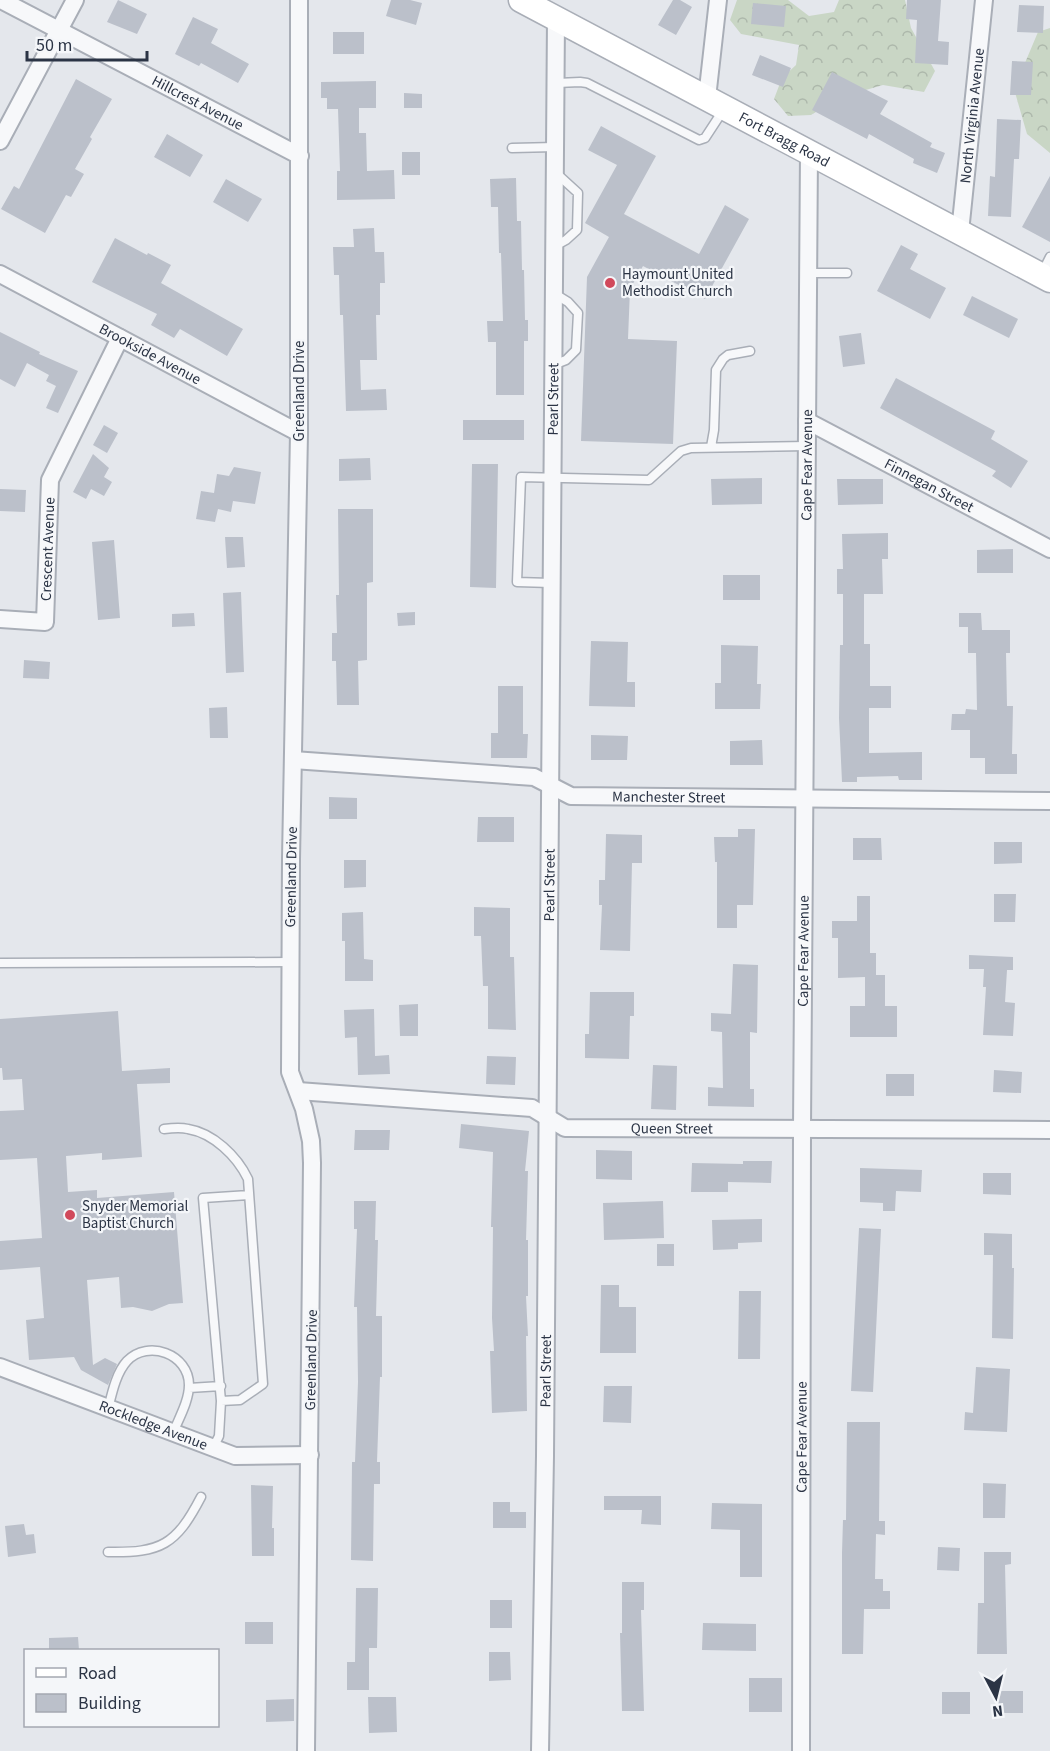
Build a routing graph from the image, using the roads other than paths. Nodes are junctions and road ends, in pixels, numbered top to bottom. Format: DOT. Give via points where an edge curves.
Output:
graph roads {
  1 [pos="1,0"];
  2 [pos="75,0"];
  3 [pos="299,0"];
  4 [pos="521,0"];
  5 [pos="718,0"];
  6 [pos="984,0"];
  7 [pos="556,19"];
  8 [pos="59,30"];
  9 [pos="557,83"];
  10 [pos="716,103"];
  11 [pos="0,141"];
  12 [pos="555,147"];
  13 [pos="512,148"];
  14 [pos="809,152"];
  15 [pos="300,156"];
  16 [pos="555,172"];
  17 [pos="960,232"];
  18 [pos="554,246"];
  19 [pos="1047,271"];
  20 [pos="808,273"];
  21 [pos="847,273"];
  22 [pos="0,274"];
  23 [pos="554,293"];
  24 [pos="120,338"];
  25 [pos="750,351"];
  26 [pos="553,365"];
  27 [pos="807,421"];
  28 [pos="299,433"];
  29 [pos="807,446"];
  30 [pos="711,447"];
  31 [pos="552,478"];
  32 [pos="1050,549"];
  33 [pos="551,583"];
  34 [pos="0,619"];
  35 [pos="293,760"];
  36 [pos="551,785"];
  37 [pos="804,798"];
  38 [pos="1050,801"];
  39 [pos="291,962"];
  40 [pos="0,963"];
  41 [pos="298,1090"];
  42 [pos="548,1116"];
  43 [pos="802,1128"];
  44 [pos="164,1129"];
  45 [pos="1050,1130"];
  46 [pos="249,1195"];
  47 [pos="0,1367"];
  48 [pos="221,1386"];
  49 [pos="189,1388"];
  50 [pos="221,1401"];
  51 [pos="108,1409"];
  52 [pos="173,1433"];
  53 [pos="213,1448"];
  54 [pos="310,1455"];
  55 [pos="201,1497"];
  56 [pos="108,1552"];
  57 [pos="306,1751"];
  58 [pos="540,1751"];
  59 [pos="801,1751"];
  1 -- 8 [label="street, Hillcrest Avenue"];
  2 -- 8 [label="street"];
  3 -- 15 [label="street, Greenland Drive"];
  4 -- 7 [label="main road, Fort Bragg Road"];
  5 -- 10 [label="street"];
  6 -- 17 [label="street, North Virginia Avenue"];
  7 -- 9 [label="street, Pearl Street"];
  7 -- 10 [label="main road, Fort Bragg Road"];
  8 -- 11 [label="street"];
  8 -- 15 [label="street, Hillcrest Avenue"];
  9 -- 10 [label="lane" via="587,83 699,140 705,138"];
  9 -- 12 [label="street, Pearl Street"];
  10 -- 14 [label="main road, Fort Bragg Road"];
  12 -- 13 [label="lane"];
  12 -- 16 [label="street, Pearl Street"];
  14 -- 17 [label="main road, Fort Bragg Road"];
  14 -- 20 [label="street, Cape Fear Avenue"];
  15 -- 28 [label="street, Greenland Drive"];
  16 -- 18 [label="street, Pearl Street"];
  16 -- 18 [label="lane" via="578,193 577,230"];
  17 -- 19 [label="main road, Fort Bragg Road"];
  18 -- 23 [label="street, Pearl Street"];
  20 -- 21 [label="lane"];
  20 -- 27 [label="street, Cape Fear Avenue"];
  22 -- 24 [label="street, Brookside Avenue"];
  23 -- 26 [label="street, Pearl Street"];
  23 -- 26 [label="lane" via="578,313 576,350"];
  24 -- 28 [label="street, Brookside Avenue"];
  24 -- 34 [label="street, Crescent Avenue" via="50,480 45,622"];
  25 -- 30 [label="lane" via="728,355 716,370"];
  26 -- 31 [label="street, Pearl Street"];
  27 -- 29 [label="street, Cape Fear Avenue"];
  27 -- 32 [label="street, Finnegan Street"];
  28 -- 35 [label="street, Greenland Drive"];
  29 -- 30 [label="lane"];
  29 -- 37 [label="street, Cape Fear Avenue"];
  30 -- 31 [label="lane" via="681,451 649,480"];
  31 -- 33 [label="street, Pearl Street"];
  31 -- 33 [label="lane" via="520,477 517,582"];
  33 -- 36 [label="street, Pearl Street"];
  35 -- 36 [label="street, Manchester Street" via="534,777"];
  35 -- 39 [label="street, Greenland Drive"];
  36 -- 37 [label="street, Manchester Street" via="571,796"];
  36 -- 42 [label="street, Pearl Street"];
  37 -- 38 [label="street, Manchester Street"];
  37 -- 43 [label="street, Cape Fear Avenue"];
  39 -- 40 [label="lane"];
  39 -- 41 [label="street, Greenland Drive" via="290,1072"];
  41 -- 42 [label="street, Queen Street" via="532,1108"];
  41 -- 54 [label="street, Greenland Drive" via="311,1141 312,1163"];
  42 -- 43 [label="street, Queen Street" via="565,1128"];
  42 -- 58 [label="street, Pearl Street"];
  43 -- 45 [label="street, Queen Street"];
  43 -- 59 [label="street, Cape Fear Avenue"];
  44 -- 46 [label="lane" via="189,1129 222,1145 244,1171"];
  46 -- 48 [label="lane" via="203,1198"];
  46 -- 50 [label="lane" via="262,1384 240,1400"];
  47 -- 51 [label="street, Rockledge Avenue"];
  48 -- 49 [label="lane"];
  48 -- 50 [label="lane"];
  49 -- 51 [label="lane" via="180,1362 171,1354 148,1350 127,1362 113,1388"];
  49 -- 52 [label="lane"];
  50 -- 53 [label="lane" via="219,1436"];
  51 -- 52 [label="street, Rockledge Avenue"];
  52 -- 53 [label="street, Rockledge Avenue"];
  53 -- 54 [label="street, Rockledge Avenue" via="235,1456"];
  54 -- 57 [label="street, Greenland Drive"];
  55 -- 56 [label="lane" via="189,1521 165,1544 136,1552"];
}
